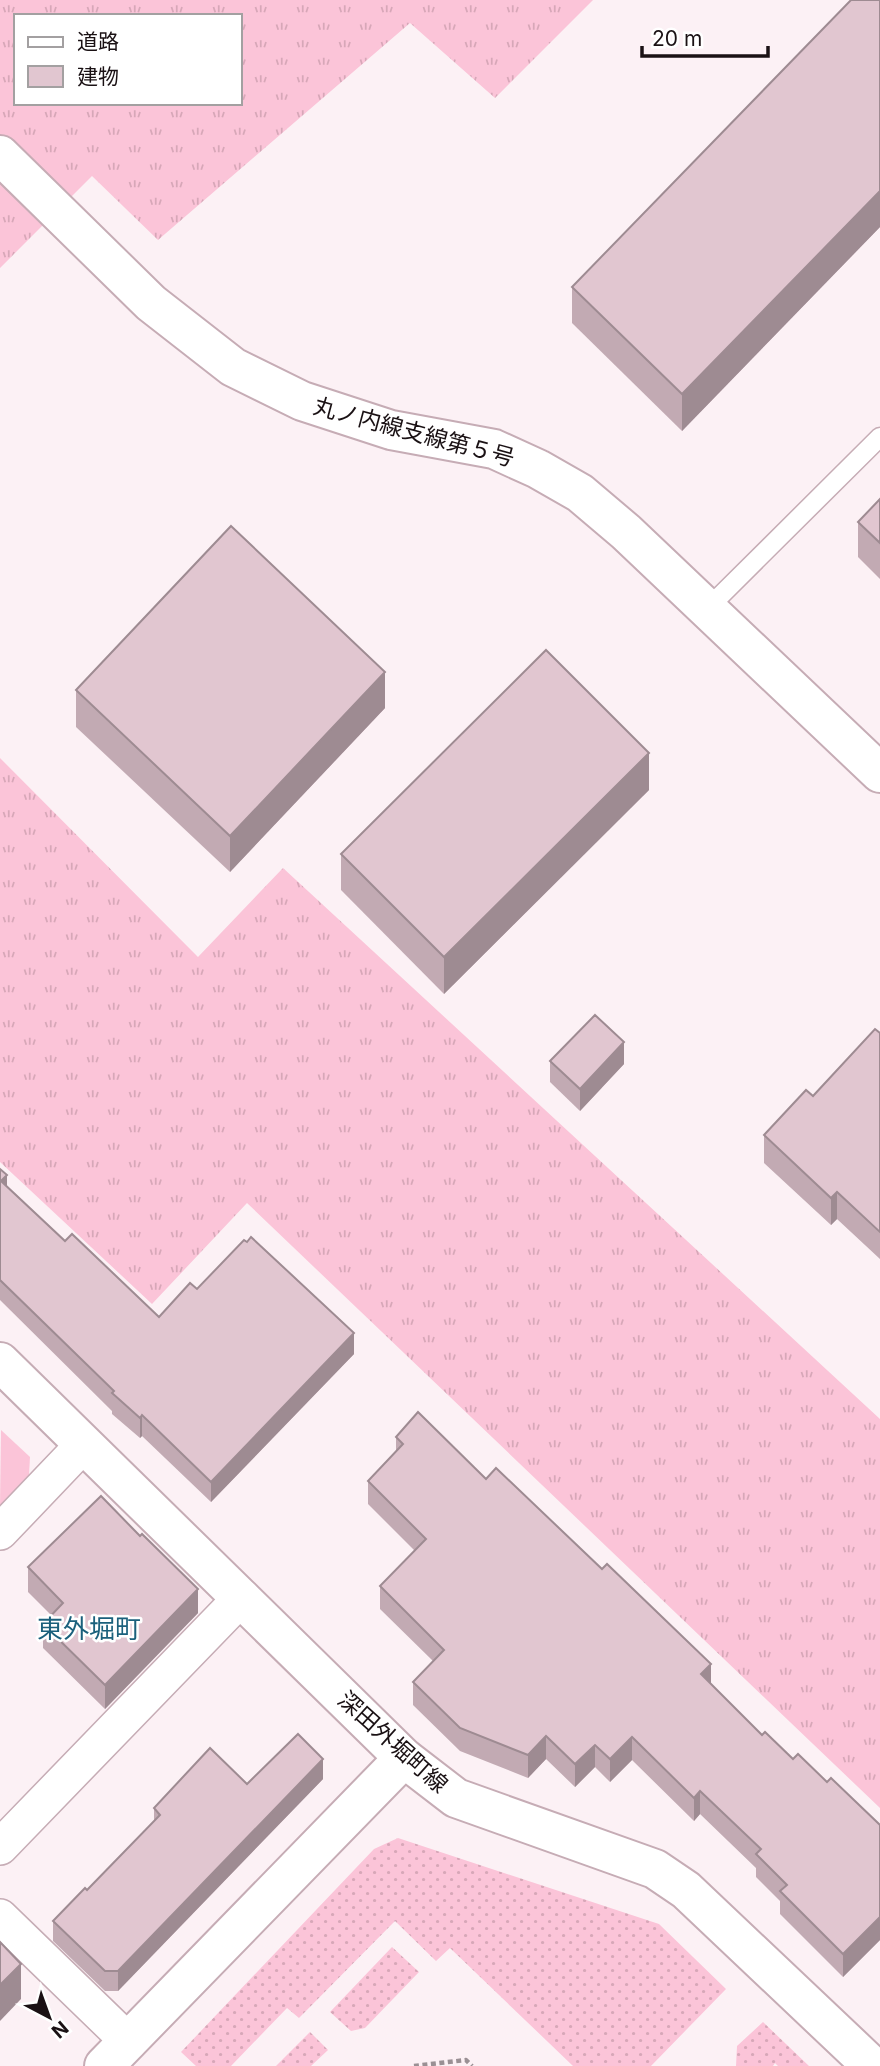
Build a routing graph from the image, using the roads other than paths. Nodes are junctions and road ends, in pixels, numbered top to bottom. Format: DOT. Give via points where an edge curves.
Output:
graph roads {
  1 [pos="0,155"];
  2 [pos="880,437"];
  3 [pos="707,609"];
  4 [pos="880,773"];
  5 [pos="0,1362"];
  6 [pos="84,1444"];
  7 [pos="0,1532"];
  8 [pos="242,1597"];
  9 [pos="404,1758"];
  10 [pos="0,1847"];
  11 [pos="0,1917"];
  12 [pos="116,2054"];
  13 [pos="872,2066"];
  1 -- 3 [label="street, 丸ノ内線支線第５号" via="151,303 233,367 302,401 379,426 494,449 538,469 580,493"];
  2 -- 3 [label="lane"];
  3 -- 4 [label="street, 丸ノ内線支線第５号"];
  5 -- 6 [label="street, 深田外堀町線"];
  6 -- 7 [label="street"];
  6 -- 8 [label="street, 深田外堀町線"];
  8 -- 9 [label="street, 深田外堀町線"];
  8 -- 10 [label="street"];
  9 -- 12 [label="street"];
  9 -- 13 [label="street, 深田外堀町線" via="456,1798 655,1869 686,1890"];
  11 -- 12 [label="street"];
}
